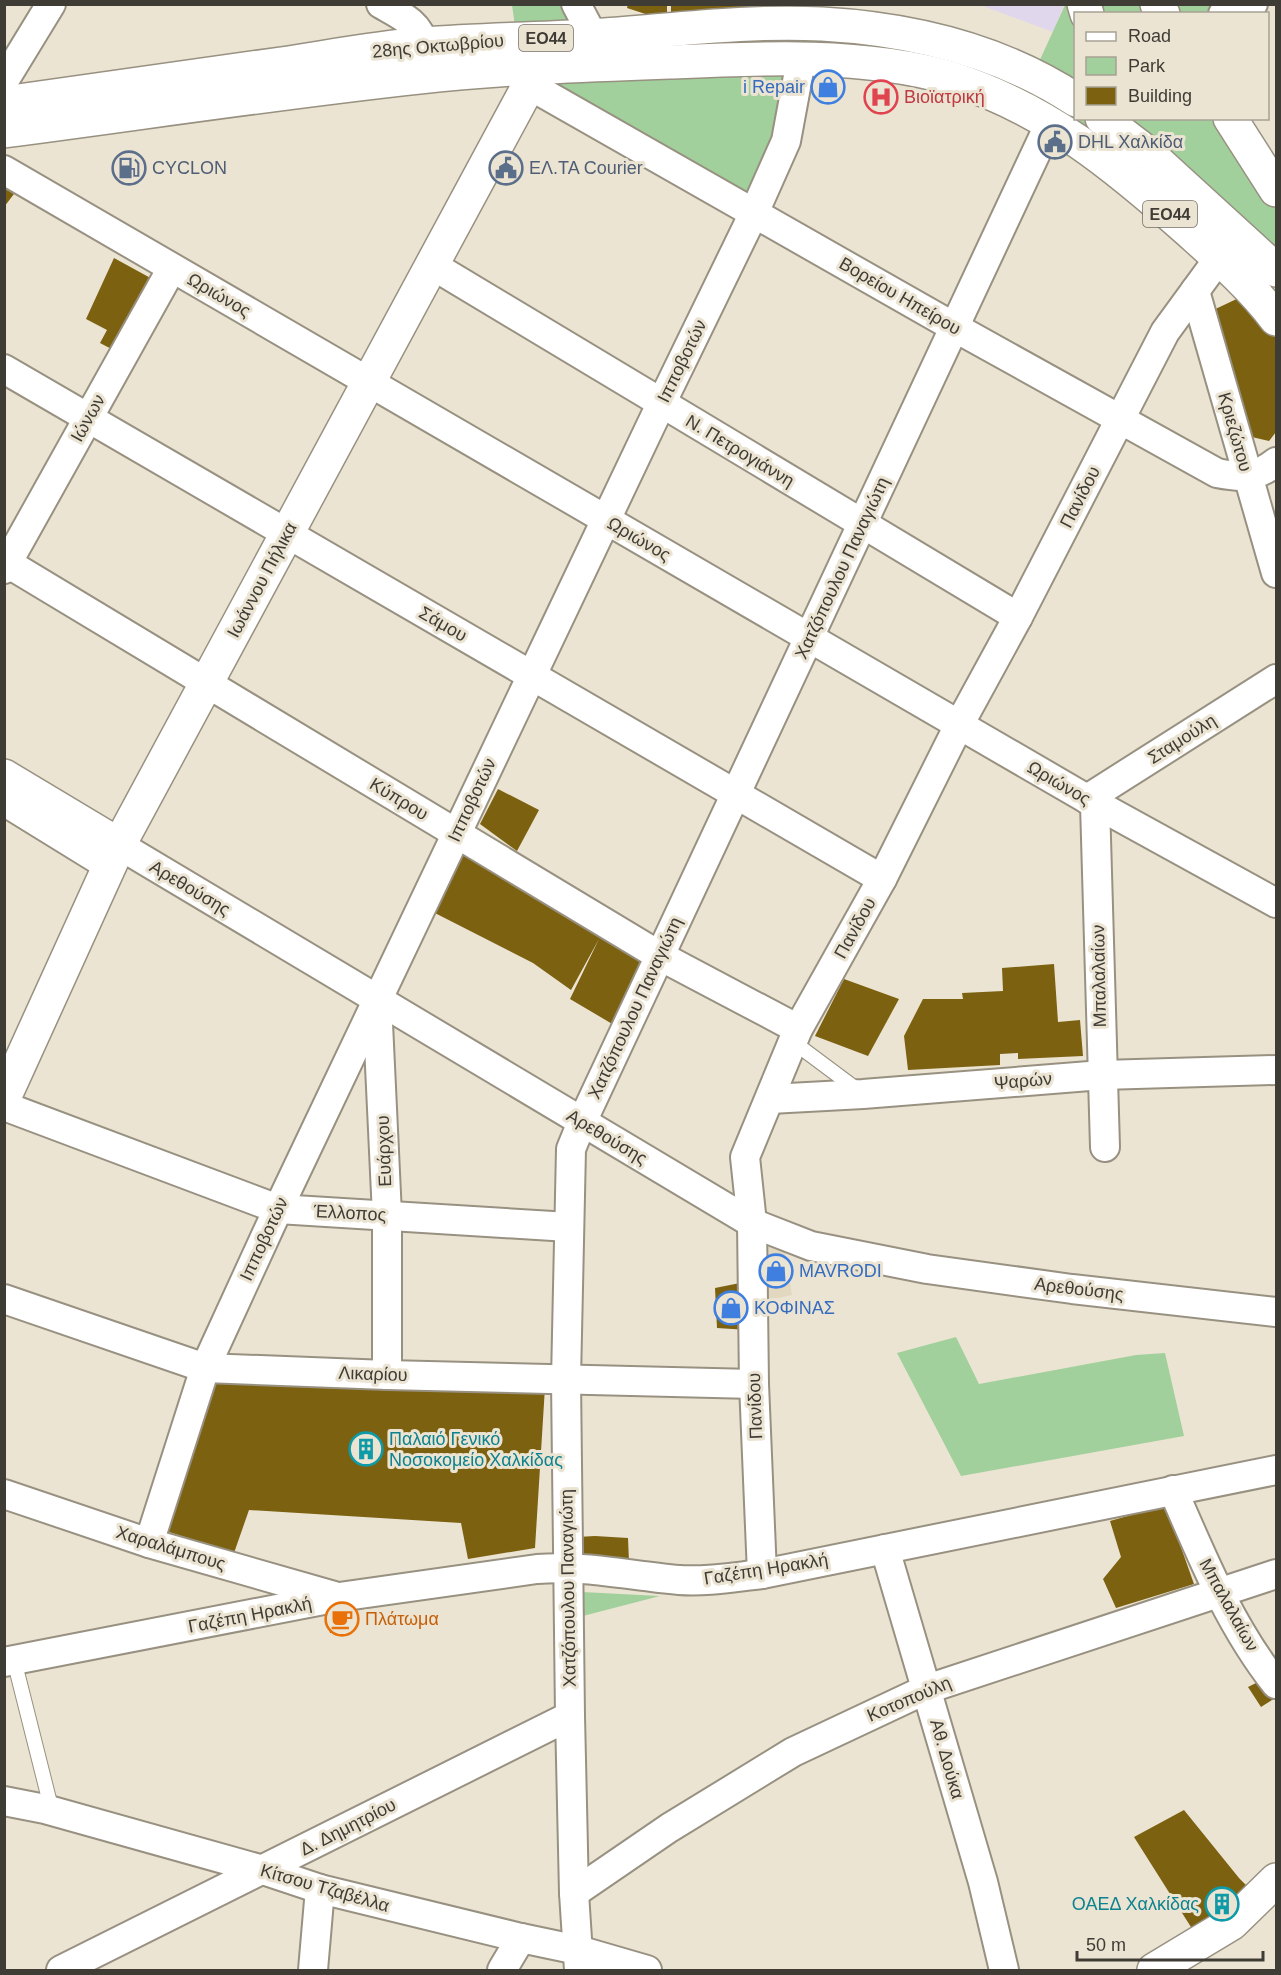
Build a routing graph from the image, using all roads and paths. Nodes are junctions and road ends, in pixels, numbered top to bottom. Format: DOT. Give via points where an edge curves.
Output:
graph roads {
  1 [pos="51,4"];
  2 [pos="381,4"];
  3 [pos="576,4"];
  4 [pos="824,14"];
  5 [pos="742,16"];
  6 [pos="718,17"];
  7 [pos="593,36"];
  8 [pos="423,44"];
  9 [pos="801,60"];
  10 [pos="528,77"];
  11 [pos="4,81"];
  12 [pos="1074,99"];
  13 [pos="4,103"];
  14 [pos="1108,120"];
  15 [pos="1231,120"];
  16 [pos="1050,123"];
  17 [pos="4,131"];
  18 [pos="4,170"];
  19 [pos="1276,190"];
  20 [pos="754,213"];
  21 [pos="1219,258"];
  22 [pos="432,265"];
  23 [pos="172,268"];
  24 [pos="1276,270"];
  25 [pos="1195,291"];
  26 [pos="1276,320"];
  27 [pos="954,327"];
  28 [pos="4,369"];
  29 [pos="369,382"];
  30 [pos="661,404"];
  31 [pos="89,417"];
  32 [pos="1120,420"];
  33 [pos="1276,462"];
  34 [pos="1248,477"];
  35 [pos="606,520"];
  36 [pos="862,524"];
  37 [pos="287,533"];
  38 [pos="6,564"];
  39 [pos="1276,573"];
  40 [pos="1018,617"];
  41 [pos="809,638"];
  42 [pos="531,676"];
  43 [pos="1276,679"];
  44 [pos="206,684"];
  45 [pos="959,725"];
  46 [pos="4,776"];
  47 [pos="736,794"];
  48 [pos="4,800"];
  49 [pos="1091,802"];
  50 [pos="456,833"];
  51 [pos="114,856"];
  52 [pos="882,879"];
  53 [pos="1276,903"];
  54 [pos="660,956"];
  55 [pos="377,999"];
  56 [pos="795,1035"];
  57 [pos="1276,1070"];
  58 [pos="1101,1075"];
  59 [pos="863,1094"];
  60 [pos="4,1098"];
  61 [pos="770,1099"];
  62 [pos="4,1106"];
  63 [pos="582,1122"];
  64 [pos="1105,1147"];
  65 [pos="278,1209"];
  66 [pos="387,1215"];
  67 [pos="752,1223"];
  68 [pos="569,1227"];
  69 [pos="4,1299"];
  70 [pos="1276,1312"];
  71 [pos="205,1368"];
  72 [pos="387,1375"];
  73 [pos="566,1380"];
  74 [pos="754,1384"];
  75 [pos="1276,1470"];
  76 [pos="1173,1490"];
  77 [pos="4,1494"];
  78 [pos="149,1543"];
  79 [pos="885,1549"];
  80 [pos="568,1567"];
  81 [pos="762,1574"];
  82 [pos="1276,1574"];
  83 [pos="1218,1593"];
  84 [pos="339,1597"];
  85 [pos="9,1661"];
  86 [pos="1276,1684"];
  87 [pos="927,1689"];
  88 [pos="570,1716"];
  89 [pos="4,1801"];
  90 [pos="52,1811"];
  91 [pos="262,1870"];
  92 [pos="1276,1880"];
  93 [pos="320,1889"];
  94 [pos="574,1893"];
  95 [pos="521,1938"];
  96 [pos="579,1960"];
  97 [pos="642,1970"];
  98 [pos="62,1971"];
  99 [pos="313,1971"];
  100 [pos="502,1971"];
  101 [pos="1004,1971"];
  102 [pos="1154,1971"];
  1 -- 11 [label="street"];
  2 -- 8 [label="street" via="419,30"];
  3 -- 7 [label="street"];
  4 -- 7 [label="main road, 28ης Οκτωβρίου / ΕΟ44"];
  4 -- 12 [label="main road, 28ης Οκτωβρίου / ΕΟ44" via="863,27 921,36 963,48 1013,65"];
  5 -- 6 [label="lane"];
  7 -- 8 [label="main road, 28ης Οκτωβρίου / ΕΟ44"];
  8 -- 13 [label="main road, 28ης Οκτωβρίου / ΕΟ44"];
  9 -- 10 [label="main road, 28ης Οκτωβρίου / ΕΟ44" via="691,61"];
  9 -- 16 [label="main road, 28ης Οκτωβρίου / ΕΟ44" via="867,62 917,69 988,93"];
  9 -- 20 [label="street, Ιπποβοτών" via="786,141"];
  10 -- 17 [label="main road, 28ης Οκτωβρίου / ΕΟ44" via="420,77"];
  10 -- 20 [label="street, Βορείου Ηπείρου"];
  10 -- 22 [label="main road, Ιωάννου Πήλικα"];
  14 -- 24 [label="main road, ΕΟ44"];
  15 -- 19 [label="main road"];
  16 -- 21 [label="main road, ΕΟ44" via="1132,180"];
  16 -- 27 [label="street, Χατζόπουλου Παναγιώτη"];
  18 -- 23 [label="street, Ωριώνος"];
  20 -- 27 [label="street, Βορείου Ηπείρου"];
  20 -- 30 [label="street, Ιπποβοτών"];
  21 -- 25 [label="street, Πανίδου"];
  21 -- 26 [label="main road, ΕΟ44"];
  22 -- 29 [label="main road, Ιωάννου Πήλικα"];
  22 -- 30 [label="street, Ν. Πετρογιάννη"];
  23 -- 29 [label="street, Ωριώνος"];
  23 -- 31 [label="street, Ιώνων"];
  25 -- 32 [label="street, Πανίδου" via="1165,332"];
  25 -- 34 [label="street, Κριεζώτου"];
  27 -- 32 [label="street, Βορείου Ηπείρου"];
  27 -- 36 [label="street, Χατζόπουλου Παναγιώτη"];
  28 -- 31 [label="street, Σάμου"];
  29 -- 35 [label="street, Ωριώνος"];
  29 -- 37 [label="main road, Ιωάννου Πήλικα"];
  30 -- 35 [label="street, Ιπποβοτών"];
  30 -- 36 [label="street, Ν. Πετρογιάννη"];
  31 -- 37 [label="street, Σάμου"];
  31 -- 38 [label="street, Ιώνων"];
  32 -- 34 [label="street, Βορείου Ηπείρου" via="1217,473"];
  32 -- 40 [label="street, Πανίδου"];
  33 -- 34 [label="street"];
  34 -- 39 [label="street, Κριεζώτου"];
  35 -- 41 [label="street, Ωριώνος"];
  35 -- 42 [label="street, Ιπποβοτών"];
  36 -- 40 [label="street, Ν. Πετρογιάννη"];
  36 -- 41 [label="street, Χατζόπουλου Παναγιώτη"];
  37 -- 42 [label="street, Σάμου"];
  37 -- 44 [label="main road, Ιωάννου Πήλικα"];
  38 -- 44 [label="street, Κύπρου"];
  40 -- 45 [label="street, Πανίδου"];
  41 -- 45 [label="street, Ωριώνος"];
  41 -- 47 [label="street, Χατζόπουλου Παναγιώτη"];
  42 -- 47 [label="street, Σάμου"];
  42 -- 50 [label="street, Ιπποβοτών"];
  43 -- 49 [label="street, Σταμούλη"];
  44 -- 50 [label="street, Κύπρου"];
  44 -- 51 [label="main road, Ιωάννου Πήλικα"];
  45 -- 49 [label="street, Ωριώνος"];
  45 -- 52 [label="street, Πανίδου"];
  46 -- 51 [label="main road, Αρεθούσης"];
  47 -- 52 [label="street, Σάμου"];
  47 -- 54 [label="street, Χατζόπουλου Παναγιώτη"];
  48 -- 51 [label="street"];
  49 -- 53 [label="street, Ωριώνος"];
  49 -- 58 [label="street, Μπαλαλαίων"];
  50 -- 54 [label="street, Κύπρου"];
  50 -- 55 [label="street, Ιπποβοτών"];
  51 -- 55 [label="street, Αρεθούσης"];
  51 -- 60 [label="main road, Ιωάννου Πήλικα"];
  52 -- 56 [label="street, Πανίδου"];
  54 -- 56 [label="street, Κύπρου"];
  54 -- 63 [label="street, Χατζόπουλου Παναγιώτη"];
  55 -- 63 [label="street, Αρεθούσης"];
  55 -- 65 [label="street, Ιπποβοτών"];
  55 -- 66 [label="street, Ευάρχου"];
  56 -- 59 [label="lane"];
  56 -- 61 [label="street, Πανίδου"];
  57 -- 58 [label="street, Ψαρών"];
  58 -- 59 [label="street, Ψαρών"];
  58 -- 64 [label="street, Μπαλαλαίων"];
  59 -- 61 [label="street, Ψαρών"];
  61 -- 67 [label="street, Πανίδου" via="745,1157"];
  62 -- 65 [label="street, Έλλοπος"];
  63 -- 67 [label="street, Αρεθούσης"];
  63 -- 68 [label="street, Χατζόπουλου Παναγιώτη" via="571,1149"];
  65 -- 66 [label="street, Έλλοπος"];
  65 -- 71 [label="street, Ιπποβοτών"];
  66 -- 68 [label="street, Έλλοπος"];
  66 -- 72 [label="street, Ευάρχου"];
  67 -- 70 [label="street, Αρεθούσης" via="811,1246 927,1269"];
  67 -- 74 [label="street, Πανίδου"];
  68 -- 73 [label="street, Χατζόπουλου Παναγιώτη"];
  69 -- 71 [label="street, Λικαρίου"];
  71 -- 72 [label="street, Λικαρίου"];
  71 -- 78 [label="street, Ιπποβοτών"];
  72 -- 73 [label="street, Λικαρίου"];
  73 -- 74 [label="street, Λικαρίου"];
  73 -- 80 [label="street, Χατζόπουλου Παναγιώτη"];
  74 -- 81 [label="street, Πανίδου"];
  75 -- 76 [label="street, Γαζέπη Ηρακλή"];
  76 -- 79 [label="street, Γαζέπη Ηρακλή"];
  76 -- 83 [label="street, Μπαλαλαίων"];
  77 -- 78 [label="street, Χαραλάμπους"];
  78 -- 84 [label="street, Χαραλάμπους"];
  79 -- 81 [label="street, Γαζέπη Ηρακλή"];
  79 -- 87 [label="street, Αθ. Δούκα"];
  80 -- 81 [label="street, Γαζέπη Ηρακλή" via="682,1580"];
  80 -- 84 [label="street, Γαζέπη Ηρακλή"];
  80 -- 88 [label="street, Χατζόπουλου Παναγιώτη"];
  82 -- 83 [label="street, Κοτοπούλη"];
  83 -- 86 [label="street, Μπαλαλαίων"];
  83 -- 87 [label="street, Κοτοπούλη"];
  84 -- 85 [label="street, Γαζέπη Ηρακλή"];
  85 -- 90 [label="lane"];
  87 -- 94 [label="street, Κοτοπούλη" via="793,1752 669,1828"];
  87 -- 101 [label="street, Αθ. Δούκα"];
  88 -- 91 [label="street, Δ. Δημητρίου"];
  88 -- 94 [label="street, Χατζόπουλου Παναγιώτη"];
  89 -- 90 [label="street, Κίτσου Τζαβέλλα"];
  90 -- 91 [label="street, Κίτσου Τζαβέλλα"];
  91 -- 93 [label="street, Κίτσου Τζαβέλλα"];
  91 -- 98 [label="street, Δ. Δημητρίου"];
  92 -- 102 [label="main road" via="1232,1923"];
  93 -- 95 [label="street, Κίτσου Τζαβέλλα"];
  93 -- 99 [label="street"];
  94 -- 96 [label="street, Χατζόπουλου Παναγιώτη"];
  95 -- 96 [label="street, Κίτσου Τζαβέλλα"];
  95 -- 100 [label="street"];
  96 -- 97 [label="street, Κίτσου Τζαβέλλα"];
}
